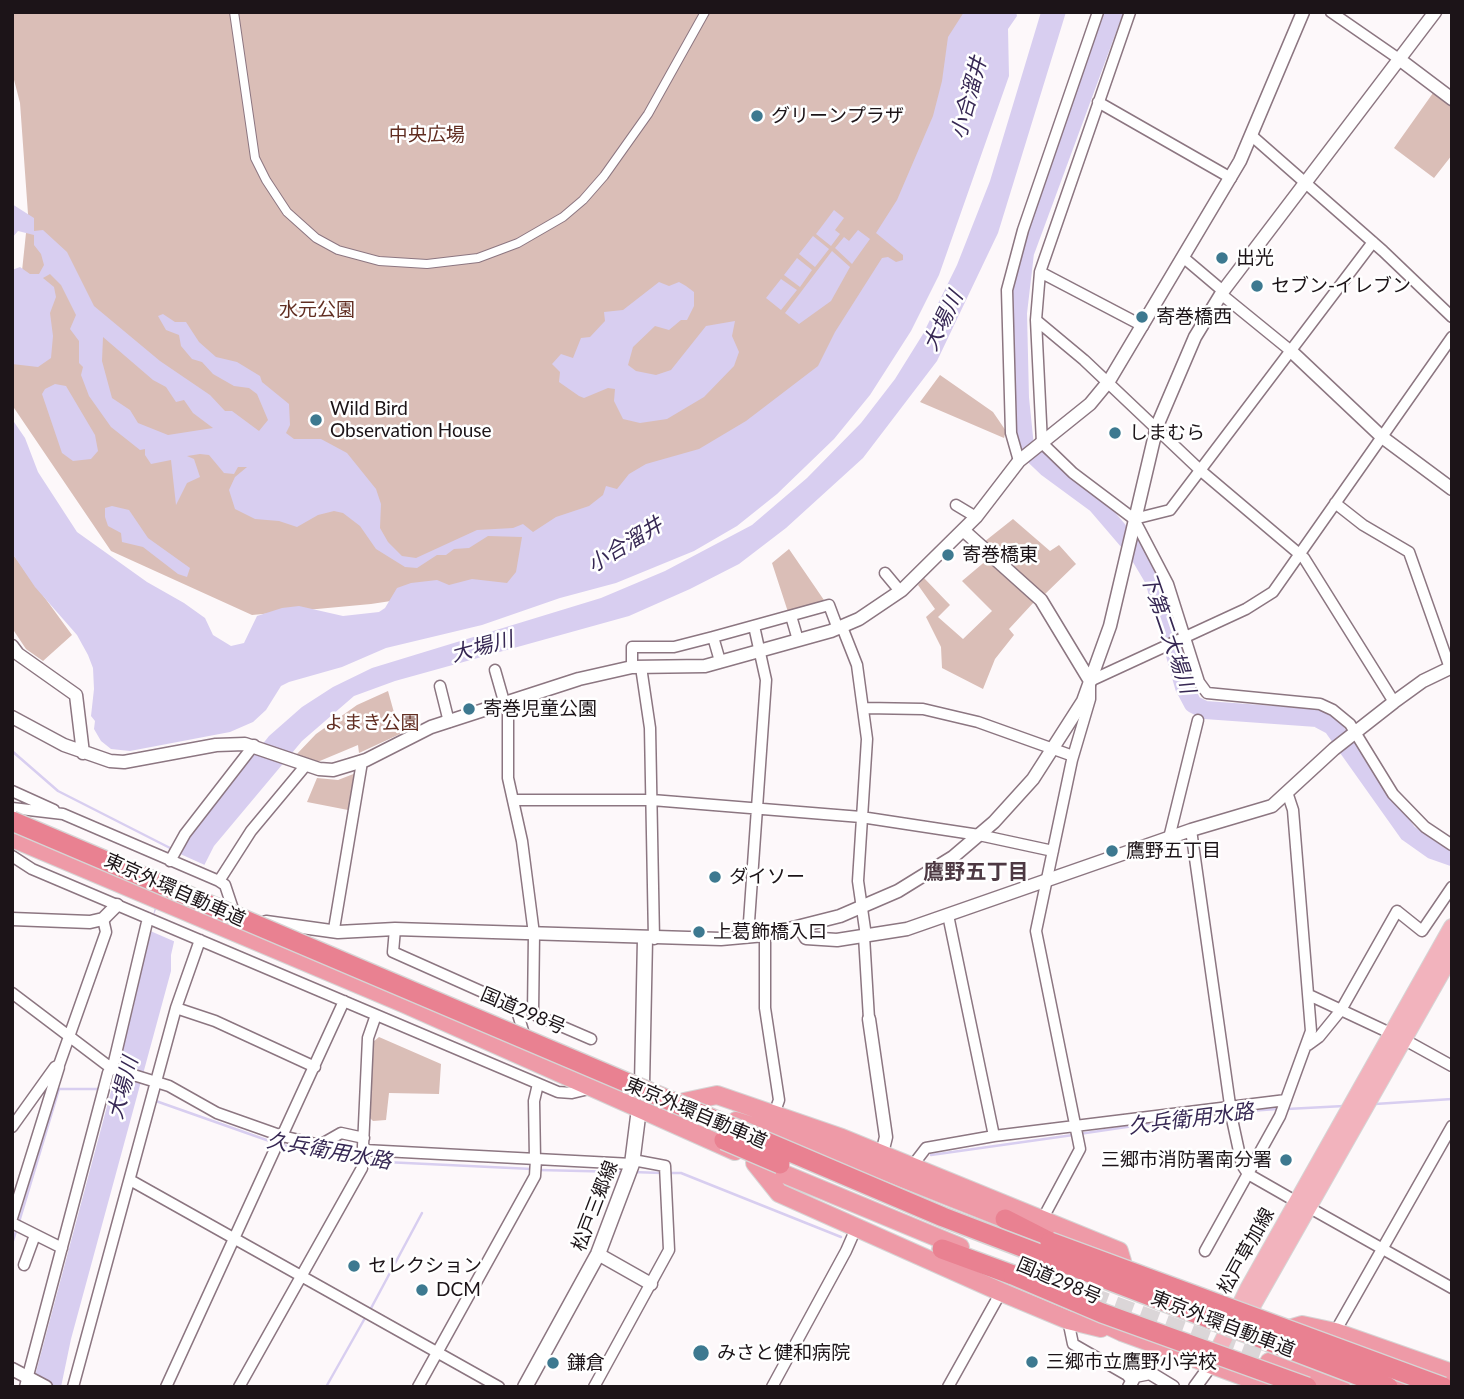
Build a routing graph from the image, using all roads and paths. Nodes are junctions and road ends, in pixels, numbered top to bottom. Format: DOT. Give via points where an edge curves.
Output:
graph roads {
  1 [pos="234,12"];
  2 [pos="705,12"];
  3 [pos="1098,12"];
  4 [pos="1130,12"];
  5 [pos="1303,12"];
  6 [pos="1331,12"];
  7 [pos="1436,12"];
  8 [pos="1399,59"];
  9 [pos="1452,99"];
  10 [pos="1098,102"];
  11 [pos="1252,136"];
  12 [pos="1231,178"];
  13 [pos="1306,183"];
  14 [pos="1373,243"];
  15 [pos="1184,258"];
  16 [pos="1040,272"];
  17 [pos="1222,293"];
  18 [pos="1452,317"];
  19 [pos="1036,320"];
  20 [pos="1143,326"];
  21 [pos="1452,337"];
  22 [pos="1291,351"];
  23 [pos="1109,382"];
  24 [pos="1157,426"];
  25 [pos="1382,437"];
  26 [pos="1040,444"];
  27 [pos="1021,459"];
  28 [pos="1200,470"];
  29 [pos="1452,489"];
  30 [pos="1335,503"];
  31 [pos="956,505"];
  32 [pos="976,517"];
  33 [pos="1134,519"];
  34 [pos="964,530"];
  35 [pos="1300,554"];
  36 [pos="885,573"];
  37 [pos="901,591"];
  38 [pos="791,616"];
  39 [pos="754,626"];
  40 [pos="840,628"];
  41 [pos="713,637"];
  42 [pos="1183,637"];
  43 [pos="797,640"];
  44 [pos="12,646"];
  45 [pos="674,647"];
  46 [pos="761,650"];
  47 [pos="720,661"];
  48 [pos="636,667"];
  49 [pos="1451,667"];
  50 [pos="674,668"];
  51 [pos="495,670"];
  52 [pos="1090,681"];
  53 [pos="440,687"];
  54 [pos="1394,702"];
  55 [pos="507,704"];
  56 [pos="864,708"];
  57 [pos="12,717"];
  58 [pos="1199,720"];
  59 [pos="449,722"];
  60 [pos="1355,732"];
  61 [pos="256,746"];
  62 [pos="1053,751"];
  63 [pos="83,753"];
  64 [pos="1073,757"];
  65 [pos="362,762"];
  66 [pos="301,764"];
  67 [pos="12,791"];
  68 [pos="1288,795"];
  69 [pos="513,800"];
  70 [pos="652,800"];
  71 [pos="12,808"];
  72 [pos="758,809"];
  73 [pos="63,814"];
  74 [pos="12,815"];
  75 [pos="861,817"];
  76 [pos="12,821"];
  77 [pos="1191,830"];
  78 [pos="1452,831"];
  79 [pos="12,835"];
  80 [pos="979,835"];
  81 [pos="1169,838"];
  82 [pos="1447,842"];
  83 [pos="1054,851"];
  84 [pos="13,859"];
  85 [pos="170,861"];
  86 [pos="219,881"];
  87 [pos="1046,881"];
  88 [pos="1452,887"];
  89 [pos="117,905"];
  90 [pos="860,909"];
  91 [pos="234,912"];
  92 [pos="948,915"];
  93 [pos="148,918"];
  94 [pos="12,919"];
  95 [pos="103,919"];
  96 [pos="253,919"];
  97 [pos="1452,927"];
  98 [pos="800,928"];
  99 [pos="334,929"];
  100 [pos="395,929"];
  101 [pos="534,934"];
  102 [pos="765,934"];
  103 [pos="748,936"];
  104 [pos="865,936"];
  105 [pos="195,938"];
  106 [pos="650,939"];
  107 [pos="1452,954"];
  108 [pos="12,993"];
  109 [pos="1309,995"];
  110 [pos="344,1001"];
  111 [pos="533,1005"];
  112 [pos="176,1008"];
  113 [pos="1341,1010"];
  114 [pos="376,1015"];
  115 [pos="869,1018"];
  116 [pos="522,1026"];
  117 [pos="69,1035"];
  118 [pos="1398,1037"];
  119 [pos="591,1039"];
  120 [pos="1308,1045"];
  121 [pos="59,1065"];
  122 [pos="1452,1066"];
  123 [pos="314,1067"];
  124 [pos="113,1069"];
  125 [pos="156,1081"];
  126 [pos="538,1084"];
  127 [pos="642,1085"];
  128 [pos="593,1088"];
  129 [pos="684,1102"];
  130 [pos="1285,1102"];
  131 [pos="1231,1106"];
  132 [pos="640,1109"];
  133 [pos="774,1114"];
  134 [pos="719,1116"];
  135 [pos="1076,1123"];
  136 [pos="1452,1126"];
  137 [pos="12,1127"];
  138 [pos="281,1136"];
  139 [pos="994,1136"];
  140 [pos="363,1152"];
  141 [pos="882,1153"];
  142 [pos="536,1159"];
  143 [pos="755,1161"];
  144 [pos="913,1165"];
  145 [pos="631,1167"];
  146 [pos="1248,1174"];
  147 [pos="130,1180"];
  148 [pos="836,1196"];
  149 [pos="1304,1205"];
  150 [pos="1005,1219"];
  151 [pos="12,1220"];
  152 [pos="1042,1220"];
  153 [pos="857,1226"];
  154 [pos="35,1236"];
  155 [pos="1020,1238"];
  156 [pos="234,1239"];
  157 [pos="62,1248"];
  158 [pos="942,1249"];
  159 [pos="1382,1250"];
  160 [pos="1205,1251"];
  161 [pos="598,1254"];
  162 [pos="1122,1261"];
  163 [pos="24,1265"];
  164 [pos="1011,1270"];
  165 [pos="301,1276"];
  166 [pos="651,1284"];
  167 [pos="1452,1289"];
  168 [pos="1001,1292"];
  169 [pos="1245,1309"];
  170 [pos="1068,1320"];
  171 [pos="1122,1332"];
  172 [pos="1335,1332"];
  173 [pos="1287,1333"];
  174 [pos="437,1352"];
  175 [pos="1269,1362"];
  176 [pos="1211,1365"];
  177 [pos="12,1369"];
  178 [pos="1452,1373"];
  179 [pos="28,1381"];
  180 [pos="1130,1384"];
  181 [pos="1403,1386"];
  182 [pos="46,1387"];
  183 [pos="73,1387"];
  184 [pos="166,1387"];
  185 [pos="239,1387"];
  186 [pos="418,1387"];
  187 [pos="499,1387"];
  188 [pos="526,1387"];
  189 [pos="594,1387"];
  190 [pos="772,1387"];
  191 [pos="948,1387"];
  192 [pos="1173,1387"];
  193 [pos="1195,1387"];
  194 [pos="1273,1387"];
  195 [pos="1307,1387"];
  196 [pos="1342,1387"];
  197 [pos="1363,1387"];
  198 [pos="1443,1387"];
  1 -- 2 [label="street" via="255,158 266,180 288,212 316,238 362,258 399,263 454,262 501,250 563,217 604,176 660,99"];
  3 -- 27 [label="street" via="1007,290 1011,433"];
  4 -- 10 [label="street"];
  5 -- 11 [label="street"];
  6 -- 8 [label="street"];
  7 -- 8 [label="street"];
  8 -- 9 [label="street"];
  8 -- 13 [label="street"];
  10 -- 12 [label="street"];
  10 -- 16 [label="street"];
  11 -- 12 [label="street"];
  11 -- 13 [label="street"];
  12 -- 15 [label="street"];
  13 -- 14 [label="street"];
  13 -- 17 [label="street"];
  14 -- 18 [label="street"];
  14 -- 22 [label="street"];
  15 -- 17 [label="street"];
  15 -- 20 [label="street"];
  16 -- 19 [label="street"];
  16 -- 20 [label="street"];
  17 -- 22 [label="street"];
  17 -- 24 [label="street" via="1183,362"];
  19 -- 23 [label="street"];
  19 -- 26 [label="street"];
  20 -- 23 [label="street"];
  21 -- 25 [label="street"];
  22 -- 25 [label="street"];
  22 -- 28 [label="street"];
  23 -- 24 [label="street"];
  23 -- 26 [label="street" via="1090,404"];
  24 -- 28 [label="street"];
  24 -- 33 [label="street"];
  25 -- 29 [label="street"];
  25 -- 30 [label="street"];
  26 -- 27 [label="street"];
  26 -- 33 [label="street"];
  27 -- 32 [label="street"];
  28 -- 33 [label="street" via="1170,510"];
  28 -- 35 [label="street"];
  30 -- 35 [label="street"];
  30 -- 49 [label="street" via="1409,552"];
  31 -- 32 [label="street"];
  32 -- 34 [label="street"];
  33 -- 42 [label="street" via="1157,558"];
  33 -- 52 [label="street" via="1110,626"];
  34 -- 37 [label="street"];
  34 -- 52 [label="street" via="1041,600"];
  35 -- 42 [label="street" via="1273,592"];
  35 -- 54 [label="street"];
  36 -- 37 [label="street"];
  37 -- 40 [label="street"];
  38 -- 39 [label="street"];
  38 -- 40 [label="street" via="829,605"];
  38 -- 43 [label="street"];
  39 -- 41 [label="street"];
  39 -- 46 [label="street"];
  40 -- 43 [label="street"];
  40 -- 56 [label="street" via="857,665"];
  41 -- 45 [label="street"];
  41 -- 47 [label="street"];
  42 -- 52 [label="street"];
  42 -- 60 [label="street" via="1207,693 1320,704 1346,720"];
  43 -- 46 [label="street"];
  44 -- 63 [label="street" via="76,695"];
  45 -- 48 [label="street" via="632,647"];
  45 -- 50 [label="street"];
  46 -- 47 [label="street"];
  46 -- 72 [label="street" via="766,680"];
  47 -- 50 [label="street"];
  48 -- 50 [label="street"];
  48 -- 55 [label="street" via="579,679"];
  48 -- 70 [label="street" via="650,728"];
  49 -- 54 [label="street"];
  51 -- 55 [label="street"];
  52 -- 62 [label="street"];
  52 -- 64 [label="street" via="1090,699"];
  53 -- 59 [label="street"];
  54 -- 60 [label="street"];
  55 -- 59 [label="street"];
  55 -- 69 [label="street"];
  56 -- 62 [label="street" via="923,709 986,724"];
  56 -- 75 [label="street" via="867,739"];
  57 -- 63 [label="street"];
  58 -- 81 [label="street"];
  59 -- 65 [label="street" via="412,734"];
  60 -- 68 [label="street"];
  60 -- 82 [label="street" via="1393,794"];
  61 -- 63 [label="street" via="216,745 124,762"];
  61 -- 66 [label="street"];
  61 -- 85 [label="street" via="185,834"];
  62 -- 64 [label="street"];
  62 -- 80 [label="street" via="1013,802"];
  64 -- 83 [label="street"];
  65 -- 66 [label="street" via="333,770"];
  65 -- 99 [label="street"];
  66 -- 86 [label="street"];
  67 -- 73 [label="street"];
  68 -- 77 [label="street" via="1272,806"];
  68 -- 109 [label="street"];
  69 -- 70 [label="street"];
  69 -- 101 [label="street"];
  70 -- 72 [label="street"];
  70 -- 106 [label="street"];
  71 -- 73 [label="street"];
  72 -- 75 [label="street"];
  72 -- 103 [label="street"];
  73 -- 85 [label="street"];
  74 -- 91 [label="highway, 国道298号, bridge"];
  75 -- 80 [label="street"];
  75 -- 90 [label="street"];
  76 -- 181 [label="highway, 東京外環自動車道, bridge" via="943,1217"];
  77 -- 81 [label="street"];
  77 -- 131 [label="street"];
  78 -- 82 [label="street"];
  79 -- 128 [label="highway, 国道298号"];
  79 -- 197 [label="highway, 東京外環自動車道, bridge" via="751,1152 1044,1269"];
  80 -- 83 [label="street"];
  80 -- 90 [label="street" via="927,875"];
  81 -- 87 [label="street"];
  83 -- 87 [label="street"];
  84 -- 89 [label="street"];
  85 -- 86 [label="street"];
  86 -- 91 [label="street" via="225,885"];
  87 -- 92 [label="street"];
  87 -- 135 [label="street" via="1036,932"];
  88 -- 113 [label="street" via="1422,931 1397,911"];
  89 -- 93 [label="street"];
  89 -- 95 [label="street"];
  90 -- 98 [label="street"];
  90 -- 104 [label="street"];
  91 -- 96 [label="highway, 国道298号"];
  92 -- 104 [label="street" via="907,929"];
  92 -- 139 [label="street"];
  93 -- 105 [label="street"];
  93 -- 124 [label="street"];
  94 -- 95 [label="street"];
  95 -- 117 [label="street" via="106,932"];
  96 -- 99 [label="street"];
  96 -- 116 [label="highway, 国道298号"];
  97 -- 118 [label="main road, 松戸草加線"];
  98 -- 102 [label="street"];
  98 -- 104 [label="street" via="806,938"];
  99 -- 100 [label="street"];
  100 -- 101 [label="street"];
  100 -- 116 [label="street" via="393,952 505,1002"];
  101 -- 106 [label="street"];
  101 -- 111 [label="street"];
  102 -- 103 [label="street"];
  102 -- 133 [label="street" via="765,1008 779,1100"];
  103 -- 106 [label="street"];
  104 -- 115 [label="street"];
  105 -- 110 [label="street"];
  105 -- 112 [label="street"];
  106 -- 127 [label="main road, 松戸三郷線"];
  107 -- 118 [label="main road, 松戸草加線"];
  108 -- 117 [label="street"];
  109 -- 113 [label="street"];
  109 -- 120 [label="street"];
  110 -- 114 [label="street"];
  110 -- 123 [label="street"];
  111 -- 116 [label="street"];
  111 -- 119 [label="street" via="533,1014"];
  112 -- 123 [label="street"];
  112 -- 125 [label="street"];
  113 -- 118 [label="street"];
  113 -- 120 [label="street"];
  114 -- 126 [label="street"];
  114 -- 140 [label="street" via="368,1038"];
  115 -- 141 [label="street" via="886,1137"];
  116 -- 127 [label="highway, 国道298号"];
  117 -- 121 [label="street"];
  117 -- 124 [label="street"];
  118 -- 122 [label="street"];
  118 -- 149 [label="main road, 松戸草加線"];
  120 -- 130 [label="street"];
  121 -- 137 [label="street"];
  121 -- 151 [label="street"];
  123 -- 138 [label="street"];
  124 -- 125 [label="street"];
  124 -- 157 [label="street"];
  125 -- 138 [label="street" via="217,1114"];
  125 -- 147 [label="street"];
  126 -- 128 [label="street" via="563,1093"];
  126 -- 142 [label="street" via="534,1101"];
  127 -- 129 [label="highway, 国道298号"];
  127 -- 132 [label="main road, 松戸三郷線"];
  128 -- 132 [label="highway, 国道298号"];
  129 -- 133 [label="highway" via="717,1095"];
  129 -- 134 [label="highway, 国道298号"];
  130 -- 131 [label="street"];
  130 -- 146 [label="street"];
  131 -- 135 [label="street"];
  131 -- 146 [label="street" via="1242,1165"];
  132 -- 143 [label="highway, 国道298号"];
  132 -- 145 [label="main road, 松戸三郷線"];
  133 -- 141 [label="highway"];
  134 -- 150 [label="highway" via="834,1151"];
  134 -- 155 [label="highway, 国道298号"];
  135 -- 139 [label="street"];
  135 -- 152 [label="street" via="1080,1149"];
  136 -- 159 [label="street"];
  138 -- 140 [label="street" via="320,1145 341,1133"];
  138 -- 156 [label="street"];
  139 -- 144 [label="street" via="926,1148"];
  140 -- 142 [label="street"];
  140 -- 165 [label="street"];
  141 -- 144 [label="highway"];
  142 -- 145 [label="street"];
  142 -- 174 [label="street" via="536,1173"];
  143 -- 148 [label="highway, 国道298号"];
  143 -- 153 [label="highway" via="779,1194"];
  144 -- 152 [label="highway"];
  145 -- 161 [label="main road, 松戸三郷線"];
  145 -- 166 [label="street" via="665,1174 669,1250"];
  146 -- 149 [label="street"];
  146 -- 160 [label="street"];
  147 -- 156 [label="street"];
  147 -- 183 [label="street"];
  148 -- 158 [label="highway, 国道298号"];
  148 -- 164 [label="highway, 国道298号"];
  149 -- 159 [label="street"];
  149 -- 169 [label="main road, 松戸草加線"];
  150 -- 162 [label="highway"];
  150 -- 198 [label="highway, bridge" via="1050,1242"];
  151 -- 154 [label="street"];
  152 -- 162 [label="highway" via="1119,1251"];
  153 -- 168 [label="highway"];
  153 -- 190 [label="street"];
  154 -- 157 [label="street"];
  154 -- 163 [label="street"];
  156 -- 165 [label="street"];
  156 -- 184 [label="street"];
  157 -- 179 [label="street"];
  158 -- 164 [label="highway"];
  158 -- 171 [label="highway, 国道298号" via="986,1274"];
  159 -- 167 [label="street"];
  159 -- 172 [label="street"];
  161 -- 166 [label="street"];
  161 -- 188 [label="main road, 松戸三郷線"];
  162 -- 169 [label="highway"];
  164 -- 195 [label="highway, bridge" via="1102,1313"];
  165 -- 174 [label="street"];
  165 -- 185 [label="street"];
  166 -- 189 [label="street"];
  168 -- 170 [label="highway"];
  168 -- 191 [label="street"];
  169 -- 173 [label="highway"];
  169 -- 176 [label="main road, 松戸草加線"];
  170 -- 171 [label="highway"];
  170 -- 180 [label="street" via="1073,1344 1127,1374"];
  171 -- 176 [label="highway, 国道298号"];
  172 -- 173 [label="highway" via="1302,1325"];
  172 -- 178 [label="highway"];
  173 -- 181 [label="highway" via="1357,1349"];
  174 -- 186 [label="street"];
  174 -- 187 [label="street"];
  175 -- 196 [label="highway"];
  176 -- 193 [label="street"];
  176 -- 194 [label="highway, 国道298号"];
  177 -- 179 [label="street"];
  179 -- 182 [label="street"];
  180 -- 192 [label="street" via="1135,1376 1150,1373"];
}
